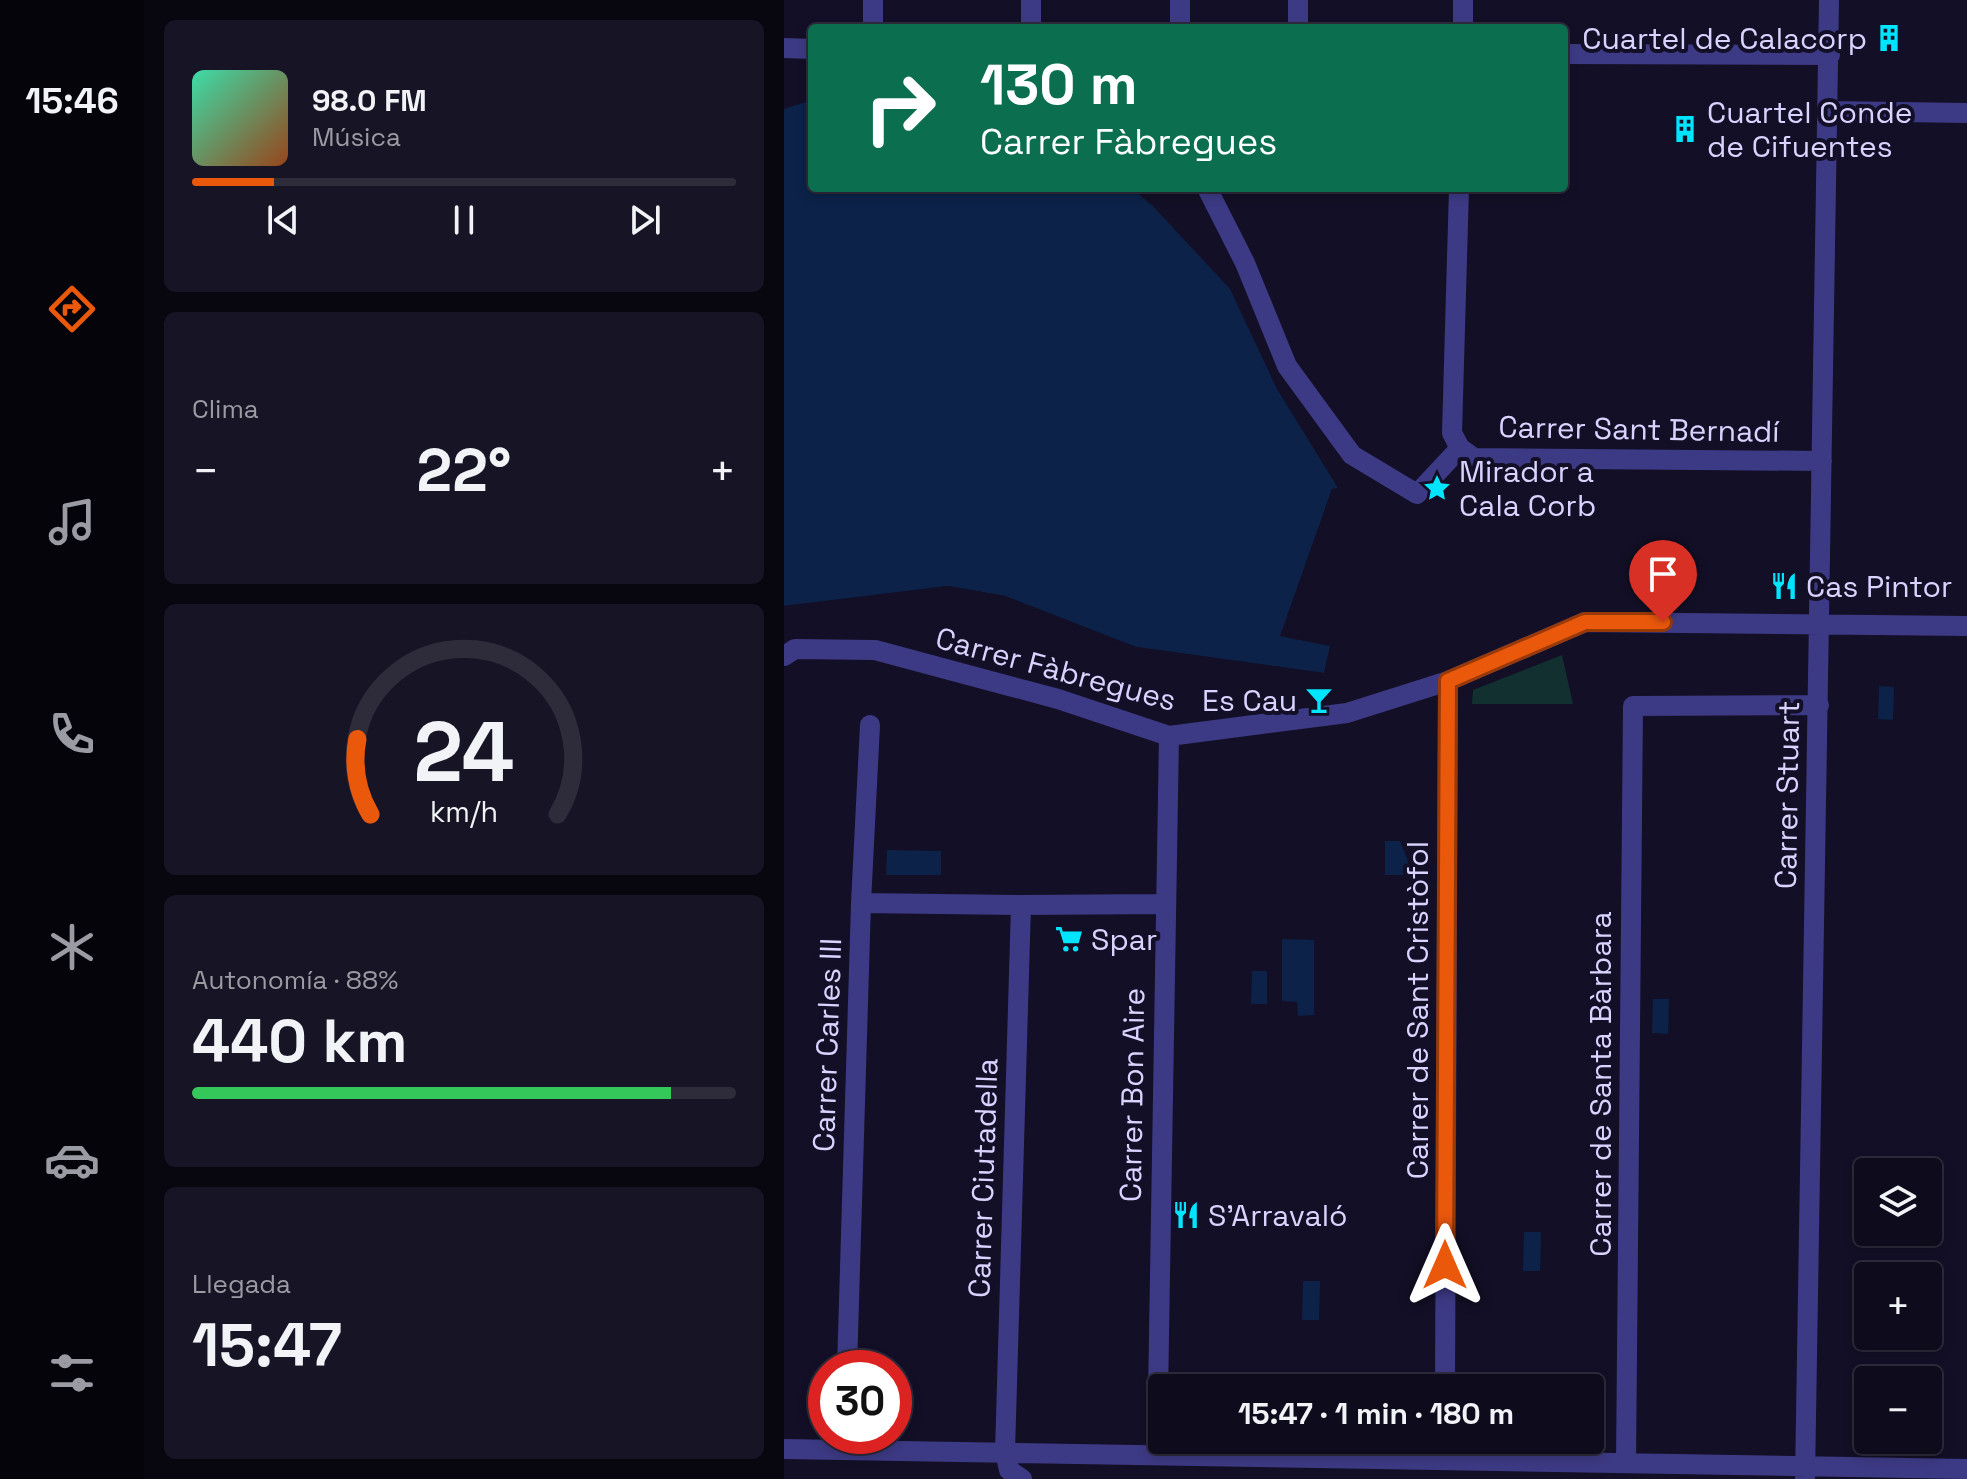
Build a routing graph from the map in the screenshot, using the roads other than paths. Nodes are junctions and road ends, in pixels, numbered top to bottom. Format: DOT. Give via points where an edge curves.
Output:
graph roads {
  1 [pos="873,0"];
  2 [pos="1031,0"];
  3 [pos="1180,0"];
  4 [pos="1298,0"];
  5 [pos="1463,0"];
  6 [pos="1829,0"];
  7 [pos="873,24"];
  8 [pos="1031,24"];
  9 [pos="1180,24"];
  10 [pos="1298,24"];
  11 [pos="1463,24"];
  12 [pos="784,48"];
  13 [pos="808,49"];
  14 [pos="1568,54"];
  15 [pos="1830,55"];
  16 [pos="1828,111"];
  17 [pos="1967,113"];
  18 [pos="1209,192"];
  19 [pos="1459,192"];
  20 [pos="1460,448"];
  21 [pos="1822,461"];
  22 [pos="1820,624"];
  23 [pos="1967,626"];
  24 [pos="784,656"];
  25 [pos="1448,681"];
  26 [pos="1819,705"];
  27 [pos="870,725"];
  28 [pos="1169,736"];
  29 [pos="861,903"];
  30 [pos="1165,904"];
  31 [pos="1021,905"];
  32 [pos="848,1350"];
  33 [pos="1445,1374"];
  34 [pos="808,1447"];
  35 [pos="912,1447"];
  36 [pos="784,1449"];
  37 [pos="1005,1452"];
  38 [pos="1214,1454"];
  39 [pos="1505,1454"];
  40 [pos="1157,1455"];
  41 [pos="1626,1462"];
  42 [pos="1967,1469"];
  43 [pos="1805,1475"];
  44 [pos="1022,1479"];
  1 -- 7 [label="street"];
  2 -- 8 [label="street"];
  3 -- 9 [label="street"];
  4 -- 10 [label="street"];
  5 -- 11 [label="street"];
  6 -- 15 [label="street, Carrer Stuart"];
  12 -- 13 [label="street"];
  14 -- 15 [label="street"];
  15 -- 16 [label="street, Carrer Stuart"];
  16 -- 17 [label="street"];
  16 -- 21 [label="street, Carrer Stuart"];
  18 -- 20 [label="street" via="1287,366 1352,455 1417,494"];
  19 -- 20 [label="street" via="1452,433"];
  20 -- 21 [label="street, Carrer Sant Bernadí" via="1474,458"];
  21 -- 22 [label="street, Carrer Stuart"];
  22 -- 23 [label="street"];
  22 -- 25 [label="street, Carrer Fàbregues" via="1585,622"];
  22 -- 26 [label="street, Carrer Stuart"];
  24 -- 28 [label="street, Carrer Fàbregues" via="795,649 875,650 1058,699"];
  25 -- 28 [label="street, Carrer Fàbregues" via="1347,713"];
  25 -- 33 [label="street, Carrer de Sant Cristòfol"];
  26 -- 41 [label="street, Carrer de Santa Bàrbara" via="1633,706"];
  26 -- 43 [label="street, Carrer Stuart"];
  27 -- 29 [label="street, Carrer Carles III"];
  28 -- 30 [label="street, Carrer Bon Aire"];
  29 -- 31 [label="street"];
  29 -- 32 [label="street, Carrer Carles III"];
  30 -- 31 [label="street"];
  30 -- 40 [label="street, Carrer Bon Aire"];
  31 -- 37 [label="street, Carrer Ciutadella"];
  34 -- 36 [label="street"];
  35 -- 37 [label="street"];
  37 -- 40 [label="street"];
  37 -- 44 [label="street" via="1009,1470"];
  38 -- 40 [label="street"];
  39 -- 41 [label="street"];
  41 -- 43 [label="street"];
  42 -- 43 [label="street"];
}
